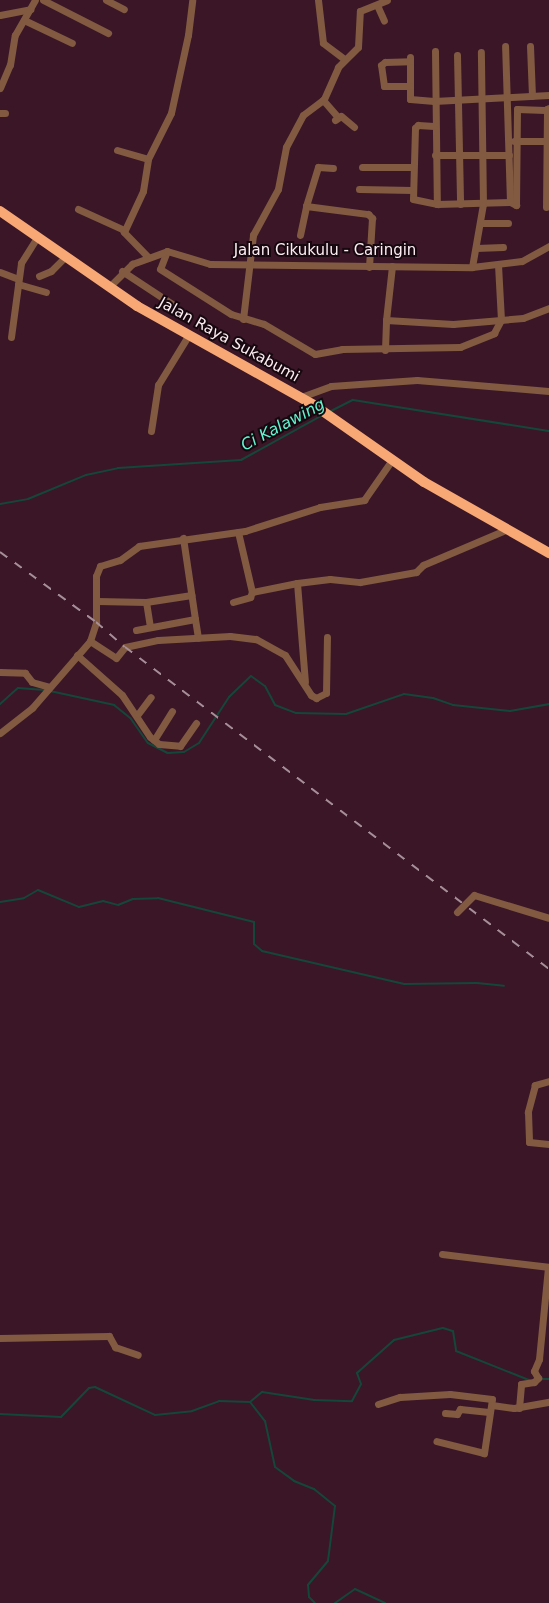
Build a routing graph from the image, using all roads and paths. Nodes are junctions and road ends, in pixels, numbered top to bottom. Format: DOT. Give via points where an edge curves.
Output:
graph roads {
  1 [pos="35,0"];
  2 [pos="43,0"];
  3 [pos="106,0"];
  4 [pos="192,0"];
  5 [pos="318,0"];
  6 [pos="387,0"];
  7 [pos="377,5"];
  8 [pos="124,8"];
  9 [pos="30,9"];
  10 [pos="0,16"];
  11 [pos="24,20"];
  12 [pos="384,21"];
  13 [pos="108,33"];
  14 [pos="72,43"];
  15 [pos="505,46"];
  16 [pos="530,46"];
  17 [pos="435,51"];
  18 [pos="481,52"];
  19 [pos="457,55"];
  20 [pos="344,59"];
  21 [pos="409,86"];
  22 [pos="0,88"];
  23 [pos="549,95"];
  24 [pos="532,96"];
  25 [pos="508,98"];
  26 [pos="484,99"];
  27 [pos="322,100"];
  28 [pos="457,100"];
  29 [pos="434,101"];
  30 [pos="548,108"];
  31 [pos="434,126"];
  32 [pos="354,127"];
  33 [pos="513,141"];
  34 [pos="547,141"];
  35 [pos="117,150"];
  36 [pos="435,155"];
  37 [pos="460,155"];
  38 [pos="484,155"];
  39 [pos="509,155"];
  40 [pos="148,159"];
  41 [pos="362,167"];
  42 [pos="333,168"];
  43 [pos="413,168"];
  44 [pos="359,189"];
  45 [pos="412,190"];
  46 [pos="548,194"];
  47 [pos="510,202"];
  48 [pos="437,204"];
  49 [pos="460,204"];
  50 [pos="483,204"];
  51 [pos="306,206"];
  52 [pos="546,206"];
  53 [pos="78,209"];
  54 [pos="0,211"];
  55 [pos="480,223"];
  56 [pos="508,223"];
  57 [pos="124,230"];
  58 [pos="300,235"];
  59 [pos="36,239"];
  60 [pos="549,246"];
  61 [pos="502,247"];
  62 [pos="476,248"];
  63 [pos="167,251"];
  64 [pos="65,257"];
  65 [pos="148,257"];
  66 [pos="250,264"];
  67 [pos="498,265"];
  68 [pos="392,266"];
  69 [pos="369,267"];
  70 [pos="472,267"];
  71 [pos="122,271"];
  72 [pos="0,272"];
  73 [pos="38,276"];
  74 [pos="18,282"];
  75 [pos="109,287"];
  76 [pos="46,292"];
  77 [pos="172,304"];
  78 [pos="549,308"];
  79 [pos="242,319"];
  80 [pos="386,320"];
  81 [pos="501,320"];
  82 [pos="188,336"];
  83 [pos="11,337"];
  84 [pos="384,350"];
  85 [pos="549,391"];
  86 [pos="301,397"];
  87 [pos="151,431"];
  88 [pos="392,460"];
  89 [pos="508,529"];
  90 [pos="238,532"];
  91 [pos="184,538"];
  92 [pos="549,553"];
  93 [pos="297,583"];
  94 [pos="252,592"];
  95 [pos="191,594"];
  96 [pos="97,601"];
  97 [pos="146,602"];
  98 [pos="232,602"];
  99 [pos="195,619"];
  100 [pos="150,627"];
  101 [pos="136,630"];
  102 [pos="327,637"];
  103 [pos="198,638"];
  104 [pos="90,641"];
  105 [pos="77,655"];
  106 [pos="0,672"];
  107 [pos="305,682"];
  108 [pos="49,687"];
  109 [pos="151,697"];
  110 [pos="172,711"];
  111 [pos="138,714"];
  112 [pos="196,723"];
  113 [pos="0,734"];
  114 [pos="154,740"];
  115 [pos="458,912"];
  116 [pos="549,918"];
  117 [pos="549,1081"];
  118 [pos="549,1144"];
  119 [pos="442,1254"];
  120 [pos="549,1267"];
  121 [pos="0,1338"];
  122 [pos="138,1355"];
  123 [pos="549,1402"];
  124 [pos="378,1404"];
  125 [pos="519,1408"];
  126 [pos="491,1409"];
  127 [pos="445,1413"];
  128 [pos="436,1441"];
  1 -- 9 [label="street"];
  2 -- 13 [label="street"];
  3 -- 8 [label="street"];
  4 -- 40 [label="street" via="177,93 165,127"];
  5 -- 20 [label="street" via="323,43"];
  6 -- 7 [label="street"];
  7 -- 12 [label="street"];
  7 -- 20 [label="street" via="360,11 360,43"];
  9 -- 10 [label="street"];
  9 -- 11 [label="street"];
  11 -- 14 [label="street"];
  11 -- 22 [label="street" via="15,35 10,65"];
  15 -- 25 [label="street"];
  16 -- 24 [label="street"];
  17 -- 29 [label="street"];
  18 -- 26 [label="street"];
  19 -- 28 [label="street"];
  20 -- 27 [label="street"];
  21 -- 21 [label="street" via="384,86 381,65 410,59"];
  21 -- 29 [label="street" via="410,99"];
  23 -- 24 [label="street"];
  24 -- 25 [label="street"];
  25 -- 26 [label="street"];
  25 -- 33 [label="street"];
  26 -- 28 [label="street"];
  26 -- 38 [label="street"];
  27 -- 32 [label="street" via="337,119"];
  27 -- 66 [label="street" via="303,115 286,147 278,189 253,235"];
  28 -- 29 [label="street"];
  28 -- 37 [label="street"];
  29 -- 31 [label="street"];
  30 -- 33 [label="street" via="516,109"];
  30 -- 34 [label="street"];
  31 -- 36 [label="street"];
  31 -- 43 [label="street" via="418,125 415,128"];
  33 -- 34 [label="street"];
  33 -- 39 [label="street"];
  33 -- 47 [label="street" via="516,205"];
  34 -- 46 [label="street"];
  35 -- 40 [label="street"];
  36 -- 37 [label="street"];
  36 -- 48 [label="street"];
  37 -- 38 [label="street"];
  37 -- 49 [label="street"];
  38 -- 39 [label="street"];
  38 -- 50 [label="street"];
  39 -- 47 [label="street"];
  40 -- 57 [label="street" via="143,191"];
  41 -- 43 [label="street"];
  42 -- 51 [label="street" via="318,167"];
  43 -- 45 [label="street"];
  44 -- 45 [label="street"];
  45 -- 48 [label="street" via="416,201"];
  46 -- 52 [label="street"];
  47 -- 50 [label="street"];
  48 -- 49 [label="street"];
  49 -- 50 [label="street"];
  50 -- 55 [label="street"];
  51 -- 58 [label="street"];
  51 -- 69 [label="street" via="370,214"];
  53 -- 57 [label="street"];
  54 -- 59 [label="highway, Jalan Raya Sukabumi"];
  55 -- 56 [label="street"];
  55 -- 62 [label="street"];
  57 -- 65 [label="street" via="125,236"];
  59 -- 64 [label="highway, Jalan Raya Sukabumi"];
  59 -- 74 [label="street" via="23,259"];
  60 -- 67 [label="street, Jalan Cikukulu - Caringin" via="530,259"];
  61 -- 62 [label="street"];
  62 -- 70 [label="street"];
  63 -- 65 [label="street"];
  63 -- 66 [label="street, Jalan Cikukulu - Caringin" via="205,263"];
  63 -- 79 [label="street" via="160,269"];
  64 -- 73 [label="street" via="51,272"];
  64 -- 75 [label="highway, Jalan Raya Sukabumi"];
  65 -- 71 [label="street"];
  66 -- 69 [label="street, Jalan Cikukulu - Caringin"];
  66 -- 79 [label="street"];
  67 -- 70 [label="street, Jalan Cikukulu - Caringin"];
  67 -- 81 [label="street"];
  68 -- 69 [label="street, Jalan Cikukulu - Caringin"];
  68 -- 70 [label="street, Jalan Cikukulu - Caringin"];
  68 -- 80 [label="street"];
  71 -- 75 [label="street"];
  71 -- 77 [label="street"];
  72 -- 74 [label="street"];
  74 -- 76 [label="street"];
  74 -- 83 [label="street"];
  75 -- 82 [label="highway, Jalan Raya Sukabumi"];
  78 -- 81 [label="street" via="523,318"];
  79 -- 84 [label="street" via="264,324 311,354 342,349"];
  80 -- 81 [label="street" via="453,324"];
  80 -- 84 [label="street"];
  81 -- 84 [label="street" via="494,333 465,346"];
  82 -- 86 [label="highway, Jalan Raya Sukabumi"];
  82 -- 87 [label="street" via="158,386"];
  85 -- 86 [label="street" via="417,380 331,386"];
  86 -- 88 [label="highway, Jalan Raya Sukabumi"];
  88 -- 89 [label="highway, Jalan Raya Sukabumi"];
  88 -- 90 [label="street" via="364,500 320,506"];
  89 -- 92 [label="highway, Jalan Raya Sukabumi"];
  89 -- 93 [label="street" via="423,565 416,572 360,582 330,579"];
  90 -- 91 [label="street"];
  90 -- 94 [label="street"];
  91 -- 95 [label="street"];
  91 -- 96 [label="street" via="135,547 120,560 100,566 96,576"];
  93 -- 94 [label="street"];
  93 -- 107 [label="street"];
  94 -- 98 [label="street" via="250,597"];
  95 -- 97 [label="street"];
  95 -- 99 [label="street"];
  96 -- 97 [label="street"];
  96 -- 104 [label="street" via="96,622"];
  97 -- 100 [label="street"];
  99 -- 100 [label="street"];
  99 -- 103 [label="street"];
  100 -- 101 [label="street"];
  102 -- 107 [label="street" via="325,695 313,697"];
  103 -- 104 [label="street" via="133,645 125,647 116,658"];
  103 -- 107 [label="street" via="233,636 268,643 291,662"];
  104 -- 105 [label="street"];
  105 -- 108 [label="street"];
  105 -- 111 [label="street" via="118,690"];
  106 -- 108 [label="street" via="25,672 32,682"];
  108 -- 113 [label="street" via="32,708"];
  109 -- 111 [label="street"];
  110 -- 114 [label="street"];
  111 -- 114 [label="street"];
  112 -- 114 [label="street" via="180,746 166,746"];
  115 -- 116 [label="street" via="474,895"];
  117 -- 118 [label="street" via="535,1085 528,1118 529,1142"];
  119 -- 120 [label="street"];
  120 -- 125 [label="street" via="539,1359 534,1371 538,1378 521,1384"];
  121 -- 122 [label="street" via="109,1336 115,1347"];
  123 -- 125 [label="street"];
  124 -- 126 [label="street" via="400,1397 452,1394 491,1398"];
  125 -- 126 [label="street"];
  126 -- 127 [label="street" via="460,1409 457,1414"];
  126 -- 128 [label="street" via="484,1453"];
}
